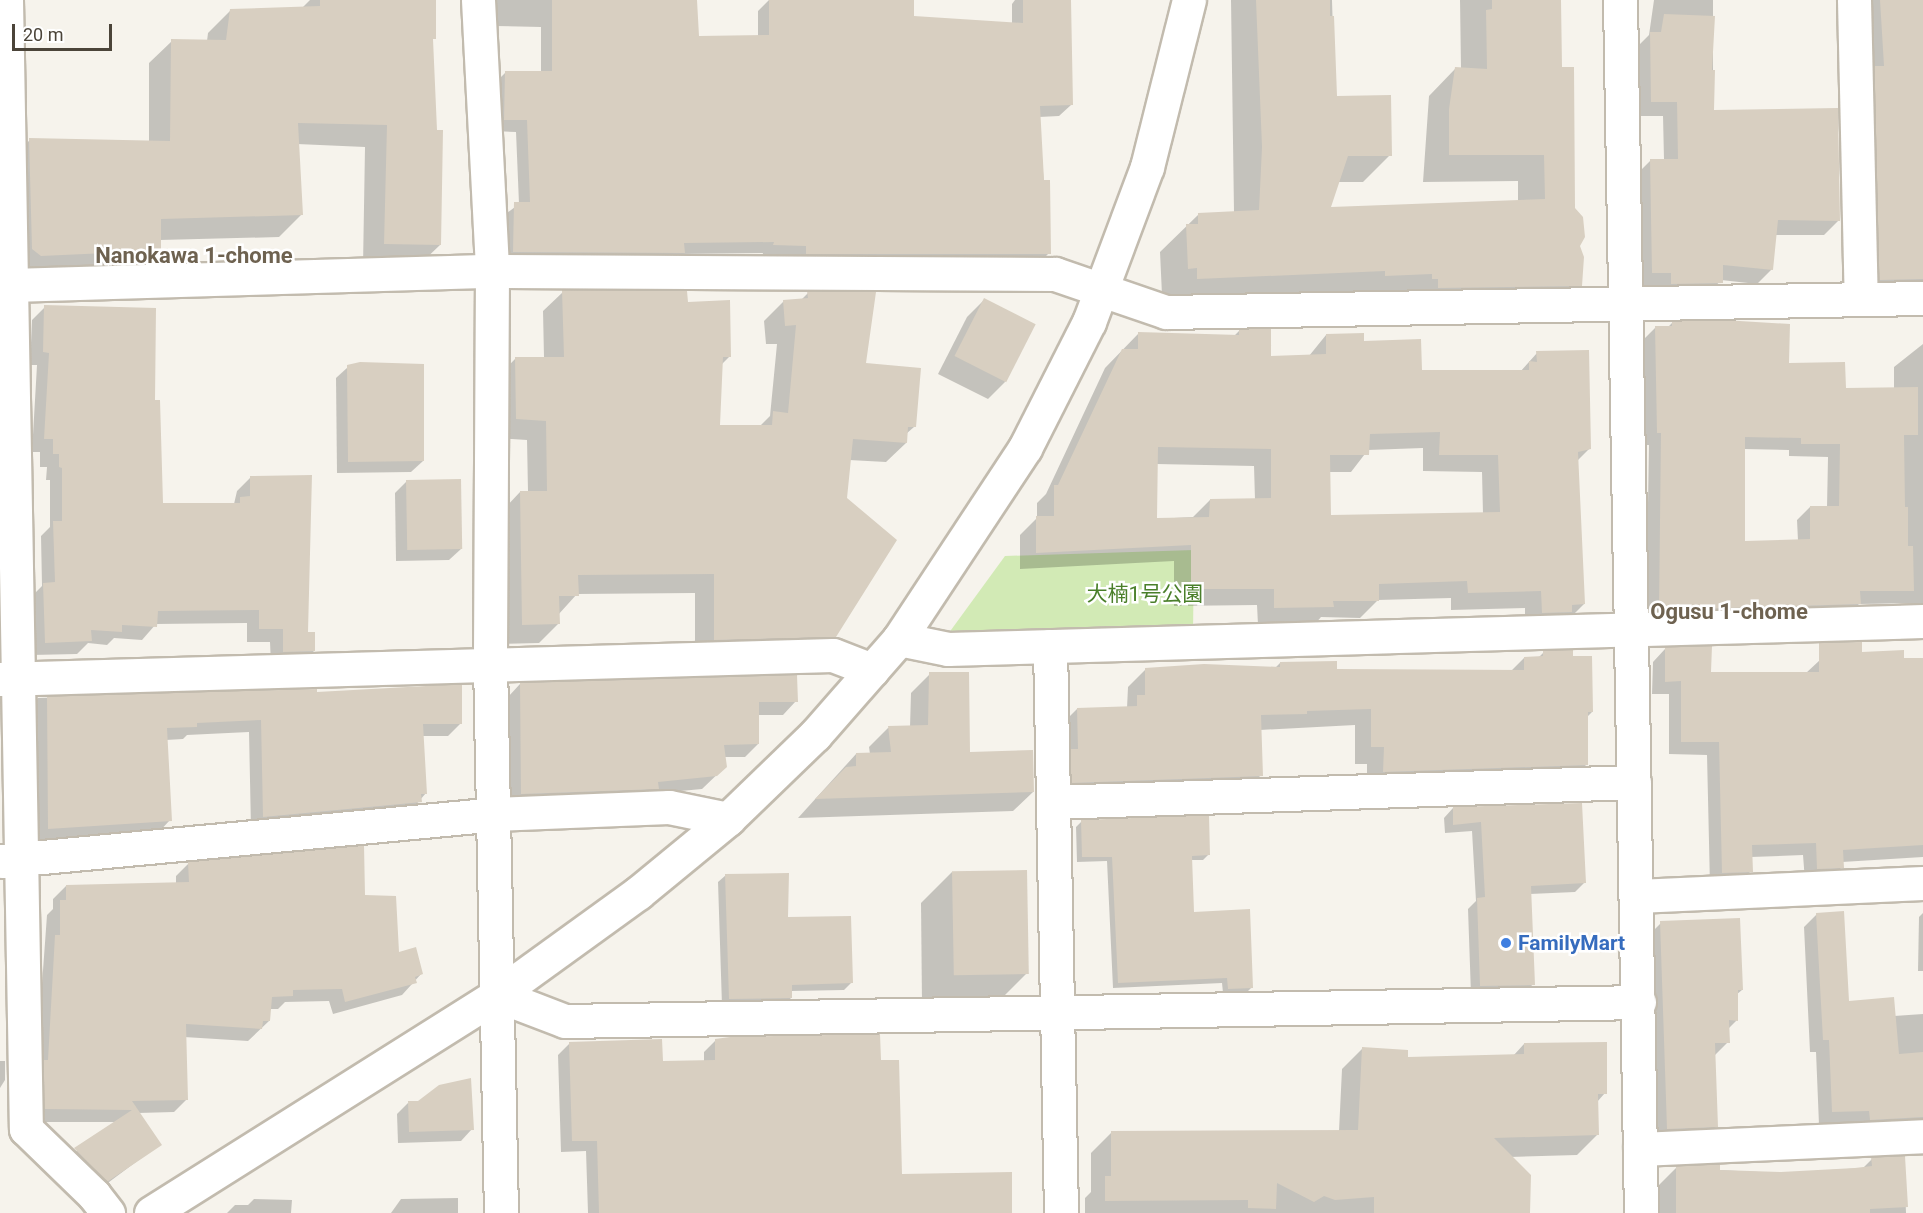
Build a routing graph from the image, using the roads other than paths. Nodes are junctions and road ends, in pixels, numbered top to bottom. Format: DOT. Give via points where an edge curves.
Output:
graph roads {
  1 [pos="6,0"];
  2 [pos="478,0"];
  3 [pos="1189,0"];
  4 [pos="1620,0"];
  5 [pos="1854,0"];
  6 [pos="492,271"];
  7 [pos="5,287"];
  8 [pos="1104,288"];
  9 [pos="1861,298"];
  10 [pos="1923,298"];
  11 [pos="1627,304"];
  12 [pos="1923,621"];
  13 [pos="1633,631"];
  14 [pos="899,639"];
  15 [pos="1050,646"];
  16 [pos="490,662"];
  17 [pos="872,670"];
  18 [pos="9,678"];
  19 [pos="1634,782"];
  20 [pos="1053,802"];
  21 [pos="494,814"];
  22 [pos="728,819"];
  23 [pos="9,862"];
  24 [pos="1923,883"];
  25 [pos="1637,896"];
  26 [pos="497,995"];
  27 [pos="1639,1002"];
  28 [pos="1057,1011"];
  29 [pos="13,1129"];
  30 [pos="1923,1136"];
  31 [pos="1640,1149"];
  32 [pos="108,1213"];
  33 [pos="151,1213"];
  34 [pos="501,1213"];
  35 [pos="1061,1213"];
  36 [pos="1641,1213"];
  1 -- 7 [label="street"];
  2 -- 6 [label="street"];
  3 -- 8 [label="street" via="1148,167"];
  4 -- 11 [label="street"];
  5 -- 9 [label="street"];
  6 -- 7 [label="street"];
  6 -- 8 [label="street" via="1055,274"];
  6 -- 16 [label="street"];
  7 -- 18 [label="street"];
  8 -- 11 [label="street" via="1166,312"];
  8 -- 14 [label="street" via="1025,448"];
  9 -- 10 [label="street"];
  9 -- 11 [label="street"];
  11 -- 13 [label="street"];
  12 -- 13 [label="street"];
  13 -- 15 [label="street"];
  13 -- 19 [label="street"];
  14 -- 15 [label="street" via="948,649"];
  14 -- 17 [label="street"];
  15 -- 20 [label="street"];
  16 -- 17 [label="street" via="833,655"];
  16 -- 18 [label="street"];
  16 -- 21 [label="street"];
  17 -- 22 [label="street" via="815,735"];
  18 -- 23 [label="street"];
  19 -- 20 [label="street"];
  19 -- 25 [label="street"];
  20 -- 28 [label="street"];
  21 -- 22 [label="street" via="669,807"];
  21 -- 23 [label="street"];
  21 -- 26 [label="street"];
  22 -- 26 [label="street" via="638,893"];
  23 -- 29 [label="street"];
  24 -- 25 [label="street"];
  25 -- 27 [label="street"];
  26 -- 28 [label="street" via="565,1021"];
  26 -- 33 [label="street"];
  26 -- 34 [label="street"];
  27 -- 28 [label="street"];
  27 -- 31 [label="street"];
  28 -- 35 [label="street"];
  29 -- 32 [label="street" via="94,1195"];
  30 -- 31 [label="street"];
  31 -- 36 [label="street"];
}
